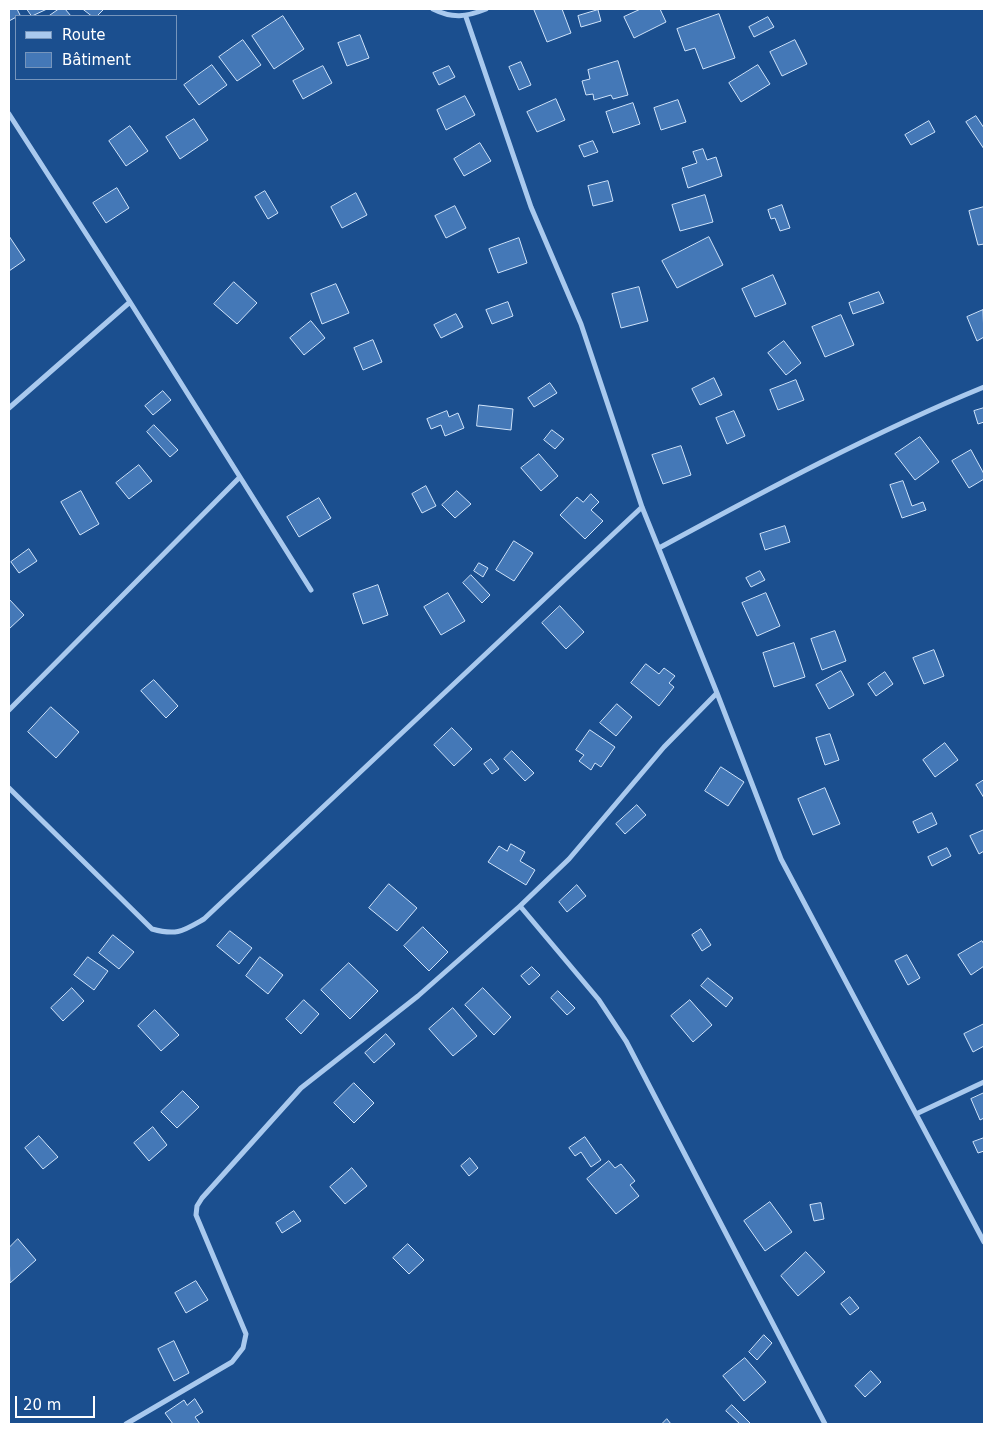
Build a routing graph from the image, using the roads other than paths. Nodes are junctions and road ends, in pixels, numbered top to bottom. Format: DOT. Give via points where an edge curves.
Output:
graph roads {
  1 [pos="433,9"];
  2 [pos="486,9"];
  3 [pos="466,17"];
  4 [pos="9,116"];
  5 [pos="130,302"];
  6 [pos="984,388"];
  7 [pos="9,408"];
  8 [pos="240,477"];
  9 [pos="642,507"];
  10 [pos="660,548"];
  11 [pos="311,590"];
  12 [pos="717,693"];
  13 [pos="9,710"];
  14 [pos="9,788"];
  15 [pos="520,906"];
  16 [pos="984,1082"];
  17 [pos="916,1114"];
  18 [pos="984,1242"];
  19 [pos="126,1424"];
  20 [pos="825,1424"];
  1 -- 3 [label="street"];
  2 -- 3 [label="street"];
  3 -- 9 [label="street" via="531,207 581,324"];
  4 -- 5 [label="street"];
  5 -- 7 [label="street"];
  5 -- 8 [label="street"];
  6 -- 10 [label="street" via="917,415 803,469"];
  8 -- 11 [label="street"];
  8 -- 13 [label="street"];
  9 -- 10 [label="street"];
  9 -- 14 [label="street" via="204,919 180,932 152,929"];
  10 -- 12 [label="street"];
  12 -- 15 [label="street" via="664,747 569,859"];
  12 -- 17 [label="street" via="781,859"];
  15 -- 19 [label="street" via="418,996 301,1088 202,1198 196,1215 246,1334 243,1348 232,1362"];
  15 -- 20 [label="street" via="600,1000 626,1041"];
  16 -- 17 [label="street"];
  17 -- 18 [label="street"];
}
